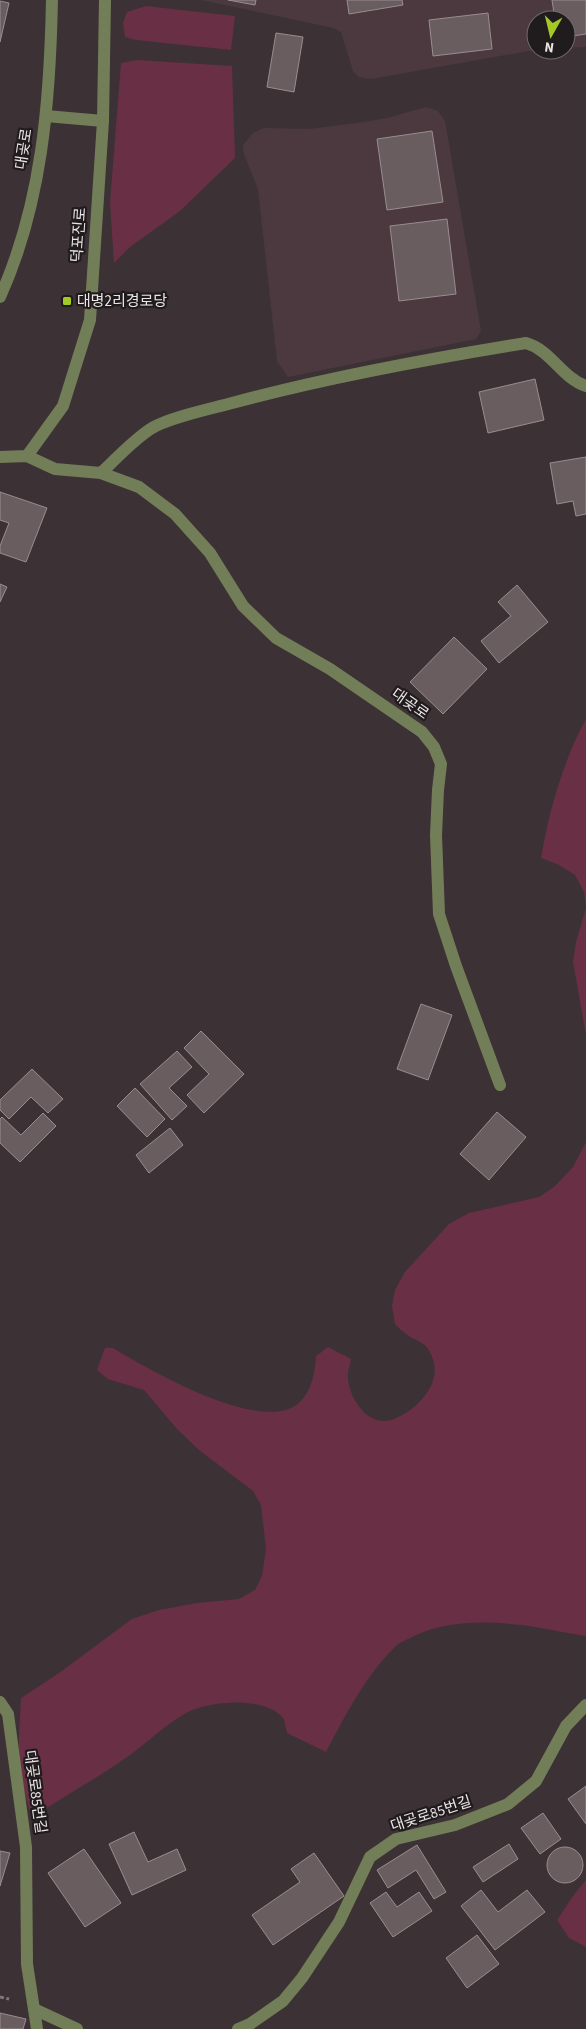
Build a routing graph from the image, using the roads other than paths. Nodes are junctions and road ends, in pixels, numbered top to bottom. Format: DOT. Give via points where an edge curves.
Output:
graph roads {
  1 [pos="52,0"];
  2 [pos="105,0"];
  3 [pos="46,116"];
  4 [pos="103,121"];
  5 [pos="0,297"];
  6 [pos="586,386"];
  7 [pos="27,456"];
  8 [pos="0,458"];
  9 [pos="101,473"];
  10 [pos="500,1085"];
  11 [pos="0,1702"];
  12 [pos="586,1705"];
  13 [pos="34,2008"];
  14 [pos="36,2029"];
  15 [pos="77,2029"];
  16 [pos="238,2029"];
  1 -- 3 [label="street, 대곶로"];
  2 -- 4 [label="street, 덕포진로"];
  3 -- 4 [label="street"];
  3 -- 5 [label="street, 대곶로" via="33,197 12,270"];
  4 -- 7 [label="street, 덕포진로" via="90,320 64,406"];
  6 -- 9 [label="street" via="537,346 526,343 430,358 257,396 187,415 153,427"];
  7 -- 8 [label="street, 대곶로"];
  7 -- 9 [label="street, 대곶로" via="55,469"];
  9 -- 10 [label="street, 대곶로" via="139,487 175,514 210,553 243,606 276,638 330,669 422,732 434,747 441,764 436,835 439,914"];
  11 -- 13 [label="street, 대곶로85번길" via="8,1714 26,1847 27,1964"];
  12 -- 16 [label="street, 대곶로85번길" via="566,1726 536,1780 508,1804 455,1825 396,1839 370,1856 339,1922 302,1978 283,2001"];
  13 -- 14 [label="street, 대곶로85번길"];
  13 -- 15 [label="street"];
}
